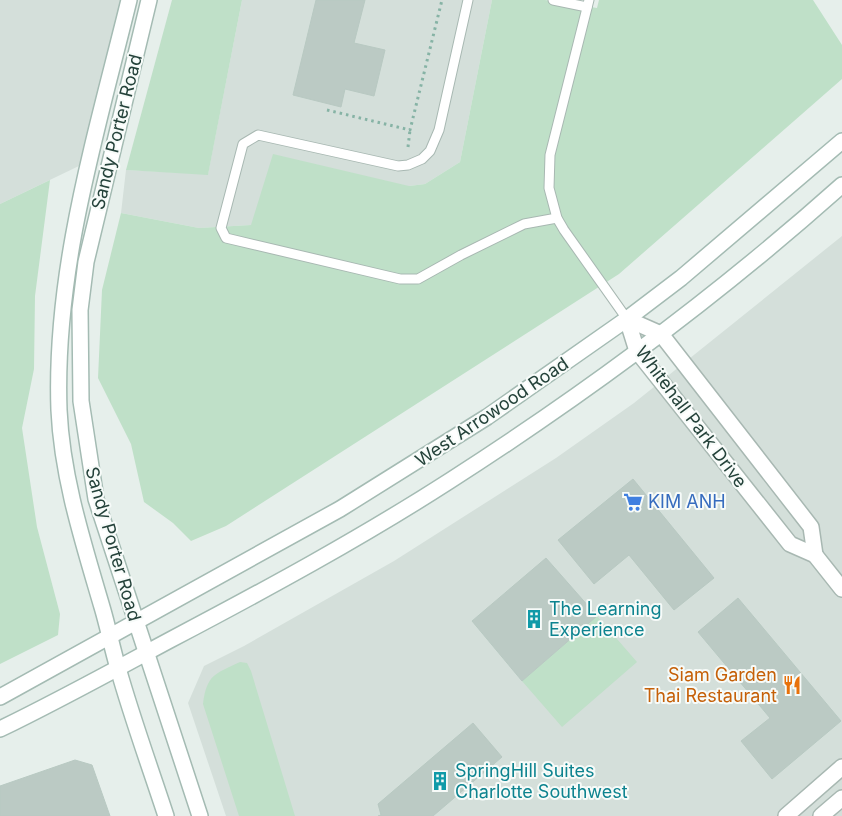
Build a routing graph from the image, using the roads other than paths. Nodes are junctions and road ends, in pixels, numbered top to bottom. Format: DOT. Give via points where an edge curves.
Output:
graph roads {
  1 [pos="129,0"];
  2 [pos="150,0"];
  3 [pos="468,0"];
  4 [pos="552,0"];
  5 [pos="588,4"];
  6 [pos="842,141"];
  7 [pos="842,186"];
  8 [pos="557,218"];
  9 [pos="627,319"];
  10 [pos="660,334"];
  11 [pos="637,352"];
  12 [pos="815,555"];
  13 [pos="842,589"];
  14 [pos="135,622"];
  15 [pos="110,636"];
  16 [pos="146,653"];
  17 [pos="118,668"];
  18 [pos="0,697"];
  19 [pos="0,729"];
  20 [pos="842,767"];
  21 [pos="842,798"];
  22 [pos="166,816"];
  23 [pos="200,816"];
  24 [pos="786,816"];
  25 [pos="821,816"];
  1 -- 15 [label="street, Sandy Porter Road" via="72,240 59,368 59,411 69,488"];
  2 -- 14 [label="street, Sandy Porter Road" via="86,262 80,310 81,401 96,500"];
  3 -- 8 [label="lane" via="439,130 430,151 422,159 398,166 258,135 243,144 221,228 226,238 400,279 418,279 524,224"];
  4 -- 5 [label="lane"];
  5 -- 8 [label="lane" via="550,156 549,188"];
  6 -- 9 [label="street, West Arrowood Road" via="681,278"];
  7 -- 10 [label="street, West Arrowood Road"];
  8 -- 9 [label="lane"];
  9 -- 10 [label="street, Whitehall Park Drive"];
  9 -- 11 [label="street, Whitehall Park Drive"];
  9 -- 14 [label="street, West Arrowood Road" via="487,417 398,474"];
  10 -- 11 [label="street, West Arrowood Road"];
  10 -- 12 [label="street, Whitehall Park Drive" via="811,527"];
  11 -- 12 [label="street, Whitehall Park Drive" via="790,544"];
  11 -- 16 [label="street, West Arrowood Road" via="450,481 261,592"];
  12 -- 13 [label="street, Whitehall Park Drive"];
  14 -- 15 [label="street, West Arrowood Road"];
  14 -- 16 [label="street, Sandy Porter Road"];
  15 -- 17 [label="street, Sandy Porter Road"];
  15 -- 18 [label="street, West Arrowood Road"];
  16 -- 17 [label="street, West Arrowood Road"];
  16 -- 23 [label="street, Sandy Porter Road"];
  17 -- 19 [label="street, West Arrowood Road"];
  17 -- 22 [label="street, Sandy Porter Road"];
  20 -- 24 [label="street"];
  21 -- 25 [label="street"];
}
